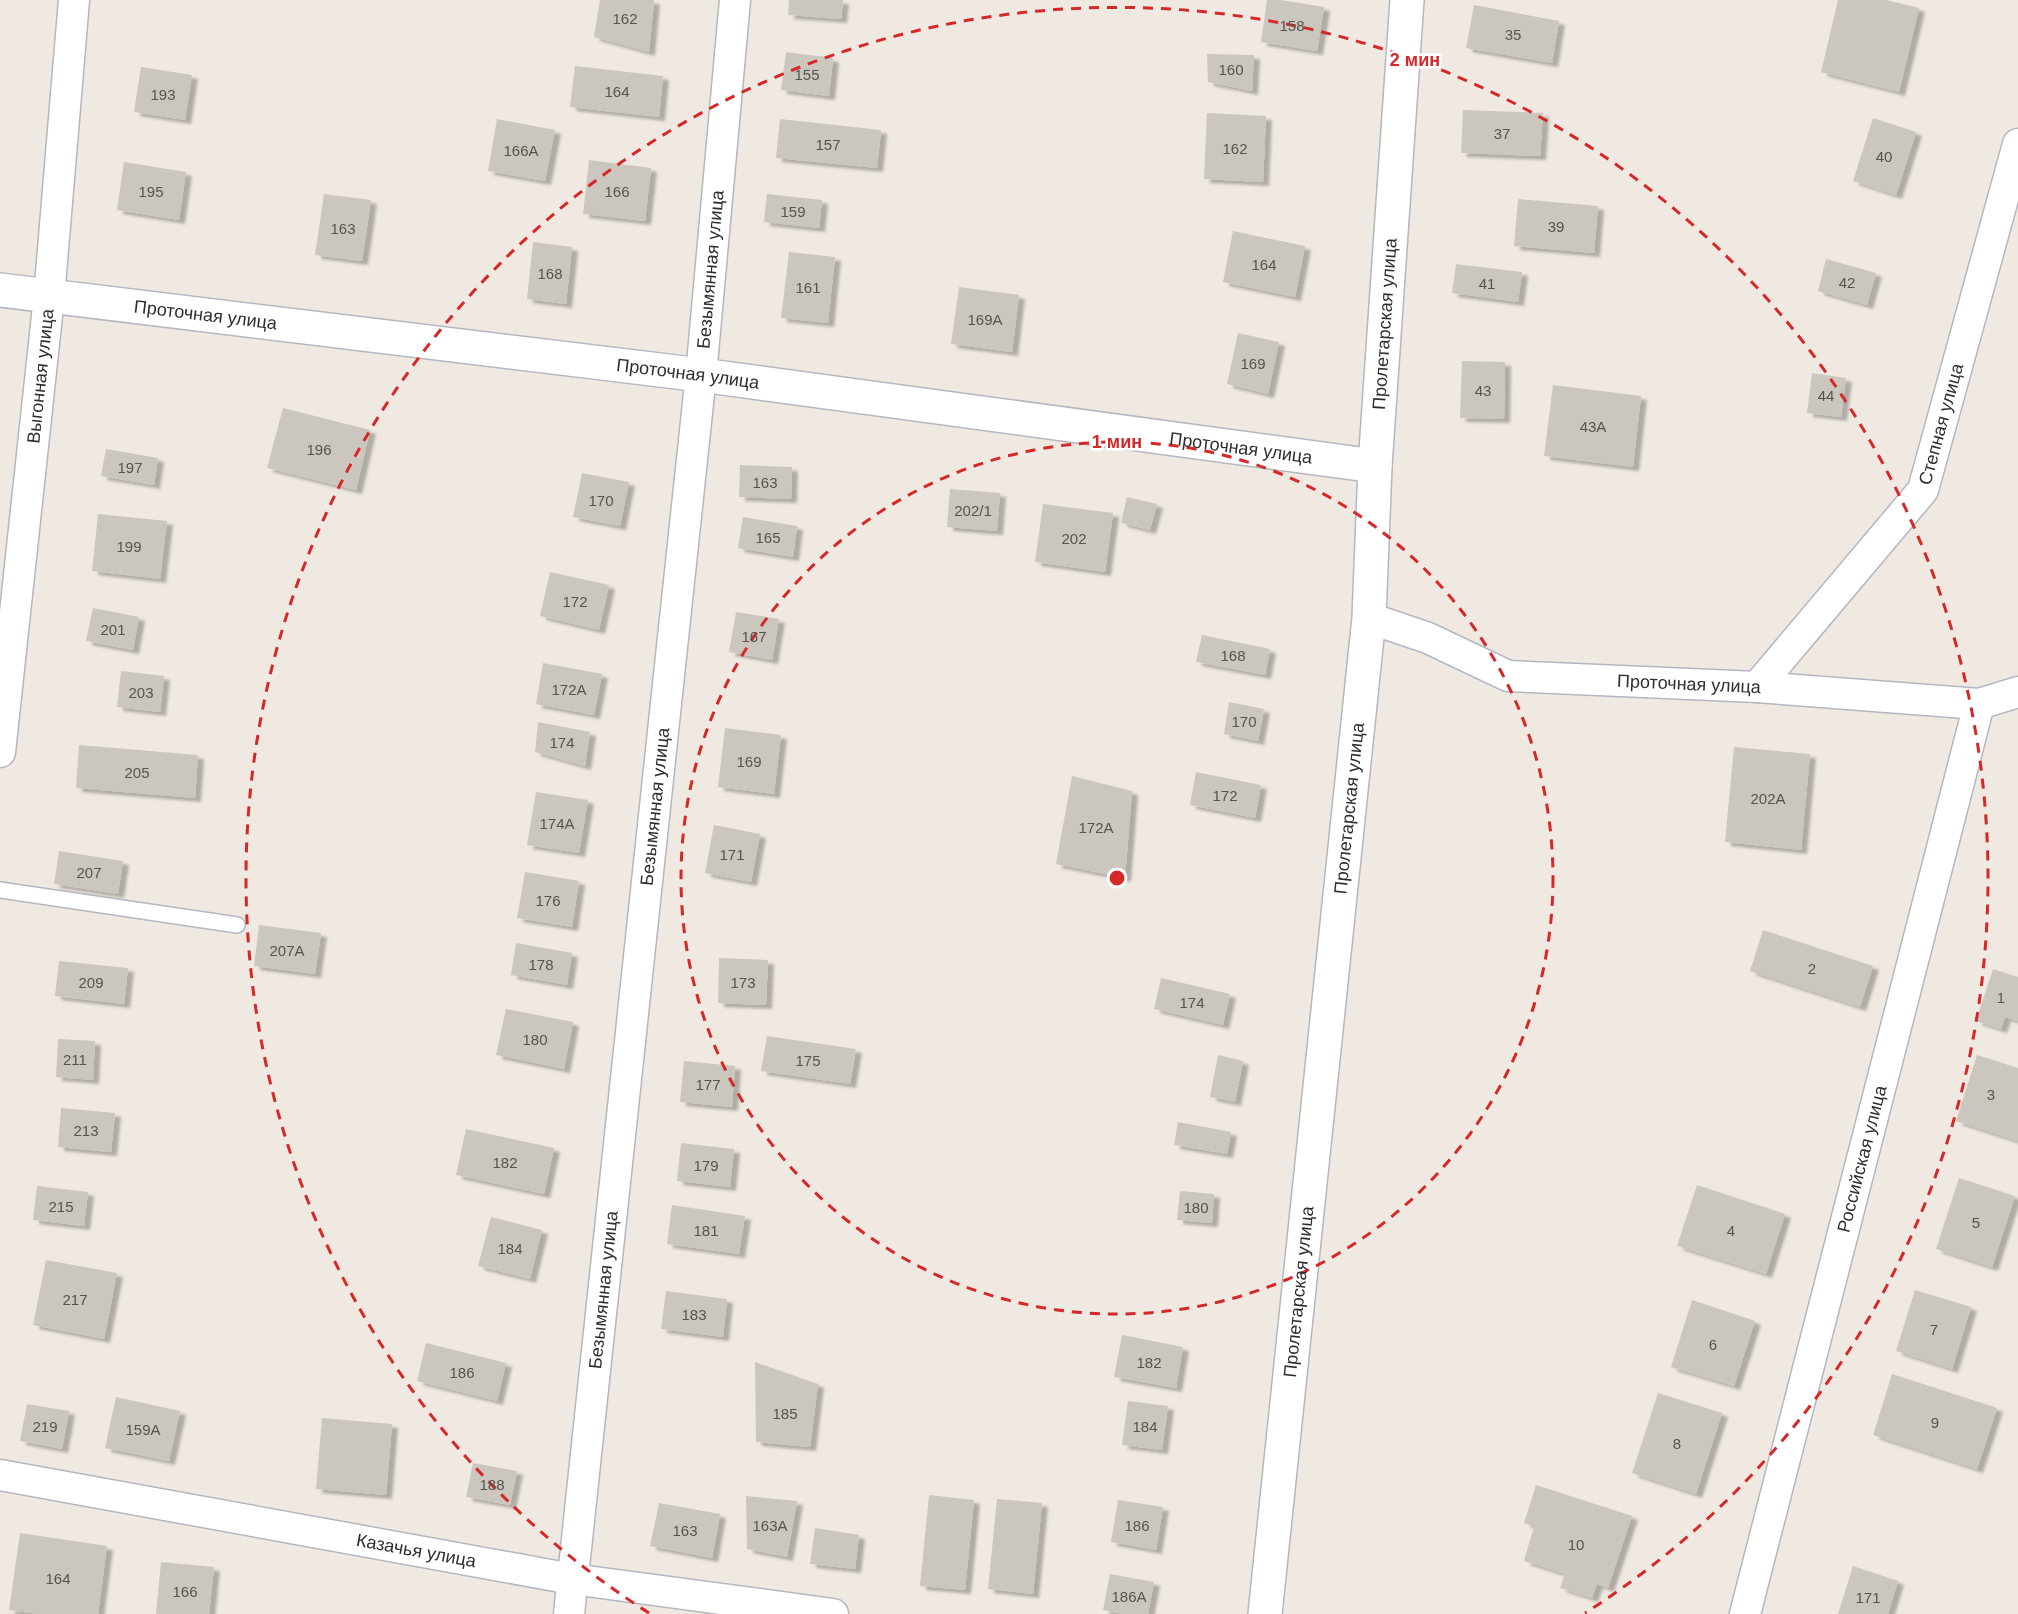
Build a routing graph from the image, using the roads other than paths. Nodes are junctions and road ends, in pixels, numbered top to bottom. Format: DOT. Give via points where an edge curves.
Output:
graph roads {
  1 [pos="74,0"];
  2 [pos="735,0"];
  3 [pos="1407,0"];
  4 [pos="2018,144"];
  5 [pos="0,290"];
  6 [pos="49,297"];
  7 [pos="701,375"];
  8 [pos="1375,466"];
  9 [pos="1369,618"];
  10 [pos="1757,687"];
  11 [pos="2018,692"];
  12 [pos="1979,704"];
  13 [pos="0,752"];
  14 [pos="0,890"];
  15 [pos="237,925"];
  16 [pos="0,1475"];
  17 [pos="573,1579"];
  18 [pos="569,1614"];
  19 [pos="833,1614"];
  20 [pos="1265,1614"];
  21 [pos="1745,1614"];
  1 -- 6 [label="street, Выгонная улица"];
  2 -- 7 [label="street, Безымянная улица"];
  3 -- 8 [label="street, Пролетарская улица"];
  4 -- 10 [label="street, Степная улица" via="1923,490"];
  5 -- 6 [label="street, Проточная улица"];
  6 -- 7 [label="street, Проточная улица"];
  6 -- 13 [label="street, Выгонная улица"];
  7 -- 8 [label="street, Проточная улица"];
  7 -- 17 [label="street, Безымянная улица"];
  8 -- 9 [label="street, Пролетарская улица"];
  9 -- 10 [label="street, Проточная улица" via="1428,638 1508,676"];
  9 -- 20 [label="street, Пролетарская улица"];
  10 -- 12 [label="street, Проточная улица"];
  11 -- 12 [label="street, Проточная улица"];
  12 -- 21 [label="street, Российская улица"];
  14 -- 15 [label="lane"];
  16 -- 17 [label="street, Казачья улица"];
  17 -- 18 [label="street, Безымянная улица"];
  17 -- 19 [label="street, Казачья улица"];
}
